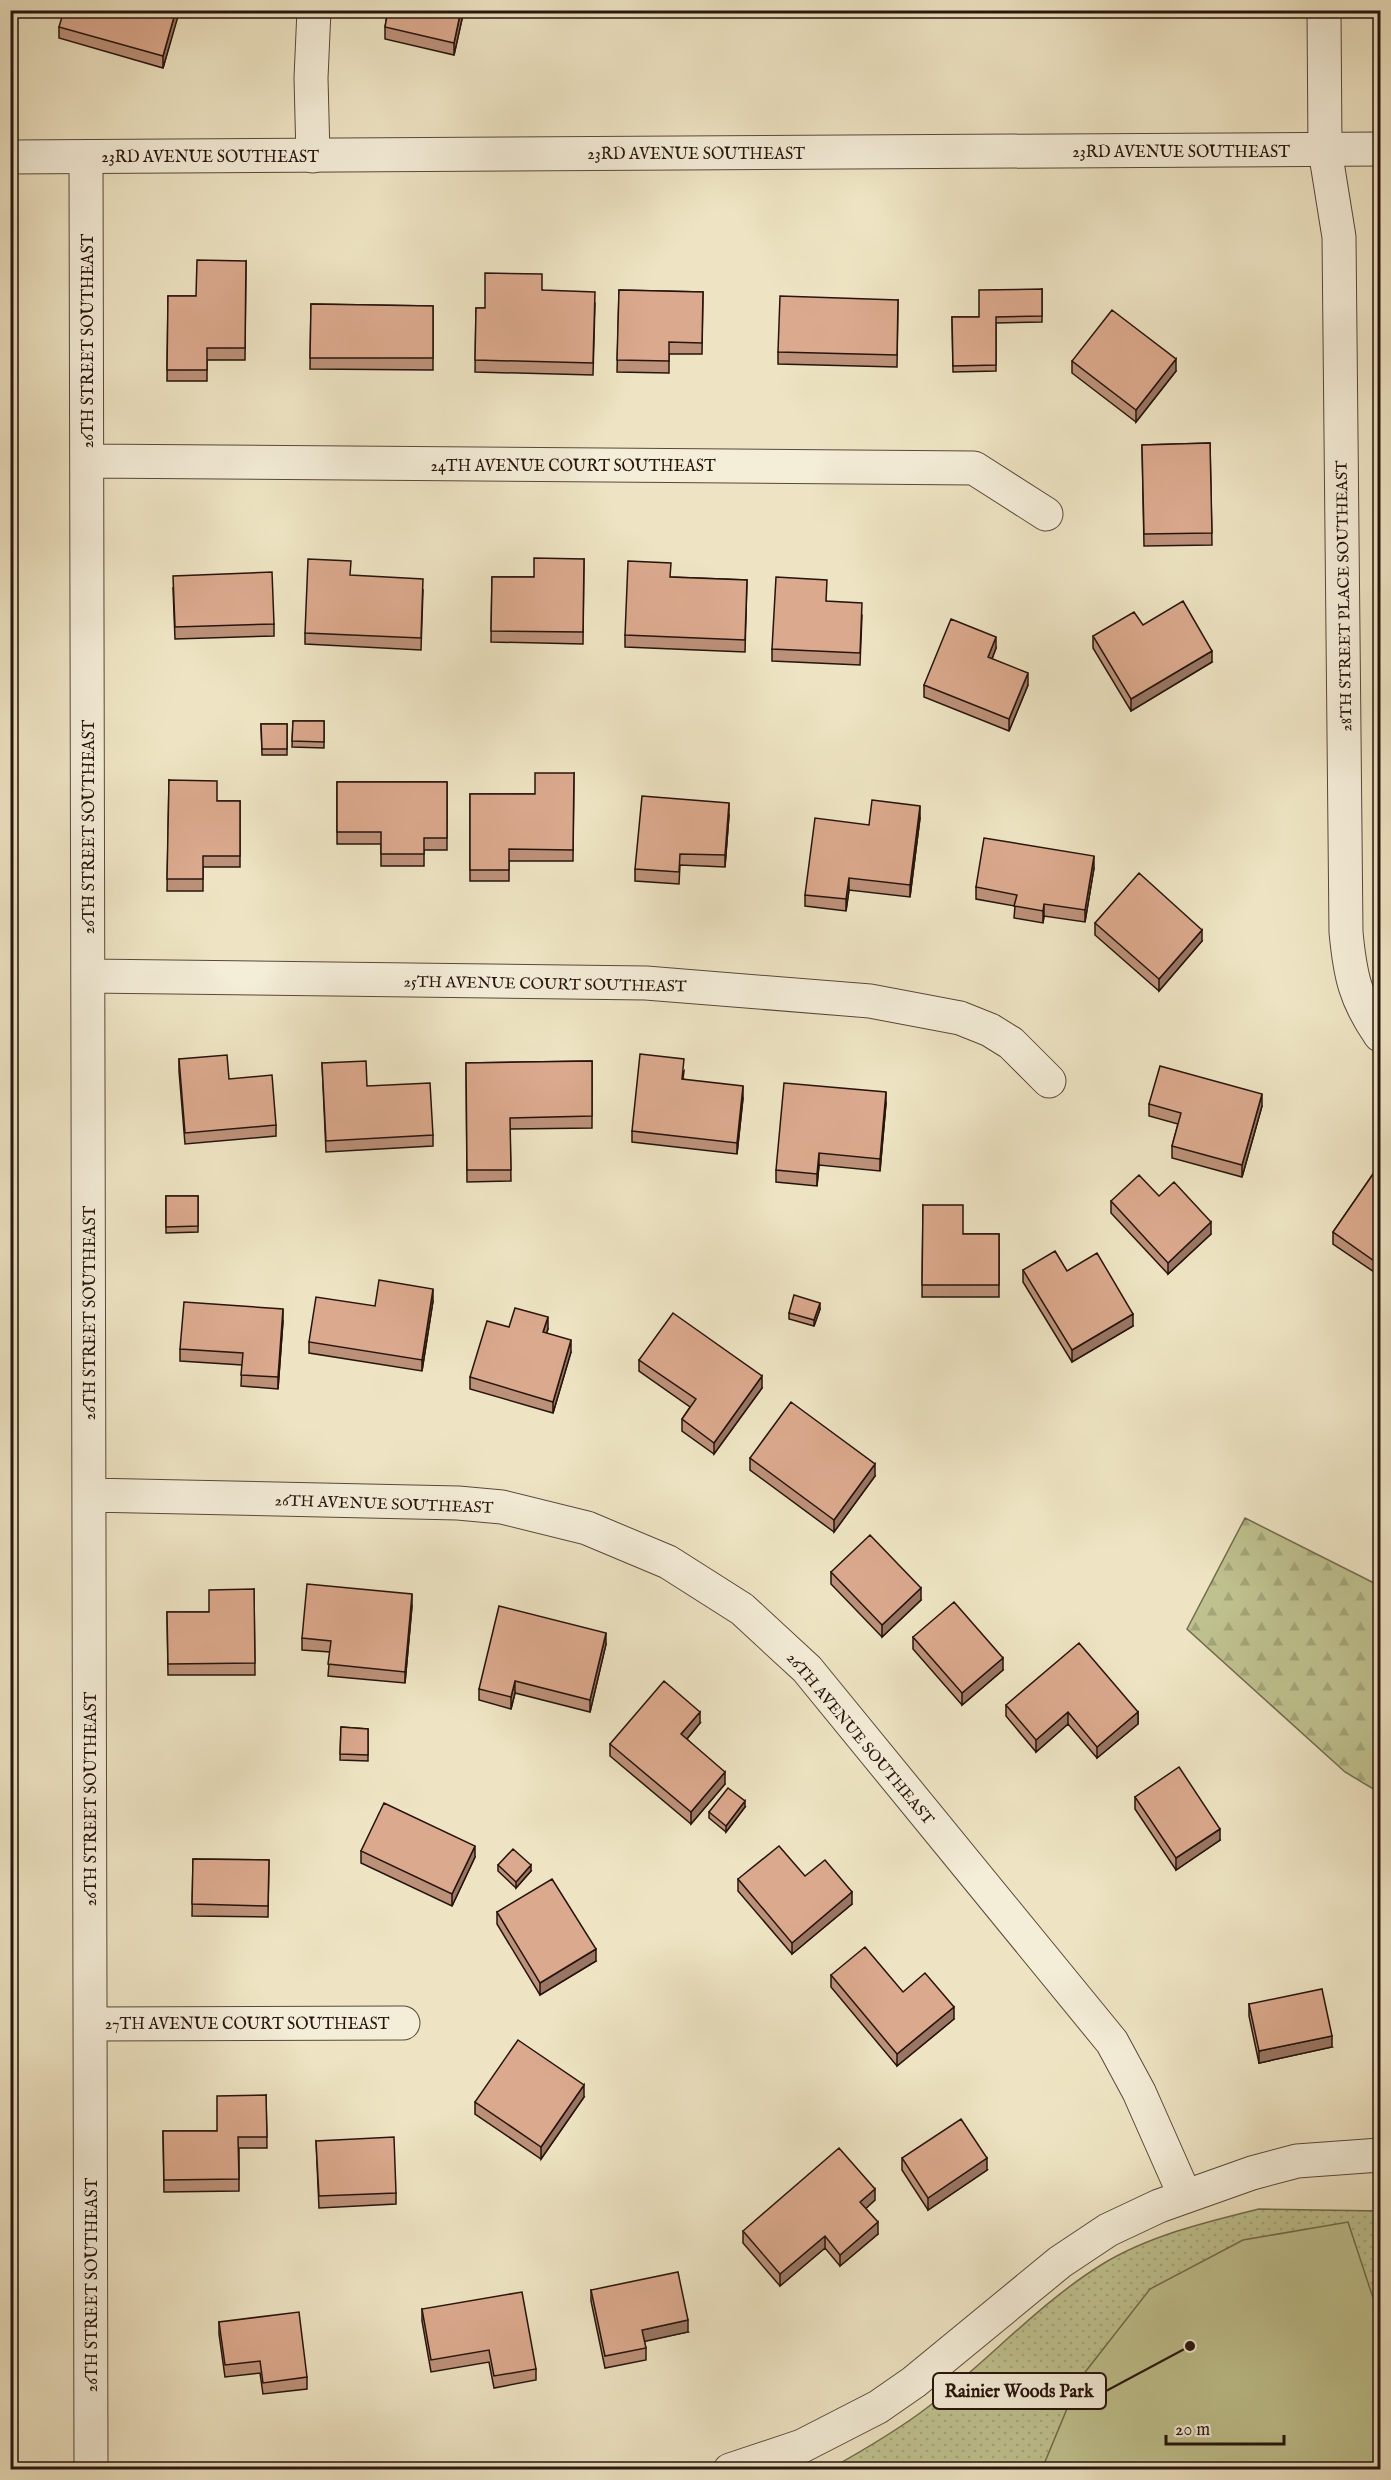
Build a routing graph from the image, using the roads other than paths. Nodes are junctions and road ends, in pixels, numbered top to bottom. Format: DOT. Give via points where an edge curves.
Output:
graph roads {
  1 [pos="314,10"];
  2 [pos="1324,10"];
  3 [pos="1380,149"];
  4 [pos="1325,150"];
  5 [pos="313,156"];
  6 [pos="10,157"];
  7 [pos="86,157"];
  8 [pos="87,461"];
  9 [pos="1046,514"];
  10 [pos="88,976"];
  11 [pos="1380,1035"];
  12 [pos="1049,1081"];
  13 [pos="89,1495"];
  14 [pos="403,2023"];
  15 [pos="90,2024"];
  16 [pos="1380,2155"];
  17 [pos="1185,2196"];
  18 [pos="91,2469"];
  19 [pos="730,2469"];
  1 -- 5 [label="street"];
  2 -- 4 [label="street, 28TH STREET PLACE SOUTHEAST"];
  3 -- 4 [label="street, 23RD AVENUE SOUTHEAST"];
  4 -- 5 [label="street, 23RD AVENUE SOUTHEAST"];
  4 -- 11 [label="street, 28TH STREET PLACE SOUTHEAST" via="1339,237 1346,932 1358,997"];
  5 -- 7 [label="street, 23RD AVENUE SOUTHEAST"];
  6 -- 7 [label="street, 23RD AVENUE SOUTHEAST"];
  7 -- 8 [label="street, 26TH STREET SOUTHEAST"];
  8 -- 9 [label="street, 24TH AVENUE COURT SOUTHEAST" via="974,468"];
  8 -- 10 [label="street, 26TH STREET SOUTHEAST"];
  10 -- 12 [label="street, 25TH AVENUE COURT SOUTHEAST" via="646,983 870,1001 960,1018 990,1030 1011,1043"];
  10 -- 13 [label="street, 26TH STREET SOUTHEAST"];
  13 -- 15 [label="street, 26TH STREET SOUTHEAST"];
  13 -- 17 [label="street, 26TH AVENUE SOUTHEAST" via="502,1507 587,1528 668,1562 706,1584 742,1609 807,1669 1112,2042"];
  14 -- 15 [label="street, 27TH AVENUE COURT SOUTHEAST"];
  15 -- 18 [label="street, 26TH STREET SOUTHEAST"];
  16 -- 17 [label="street" via="1297,2162"];
  17 -- 19 [label="street" via="1108,2230 1060,2262 878,2407 802,2446"];
}
